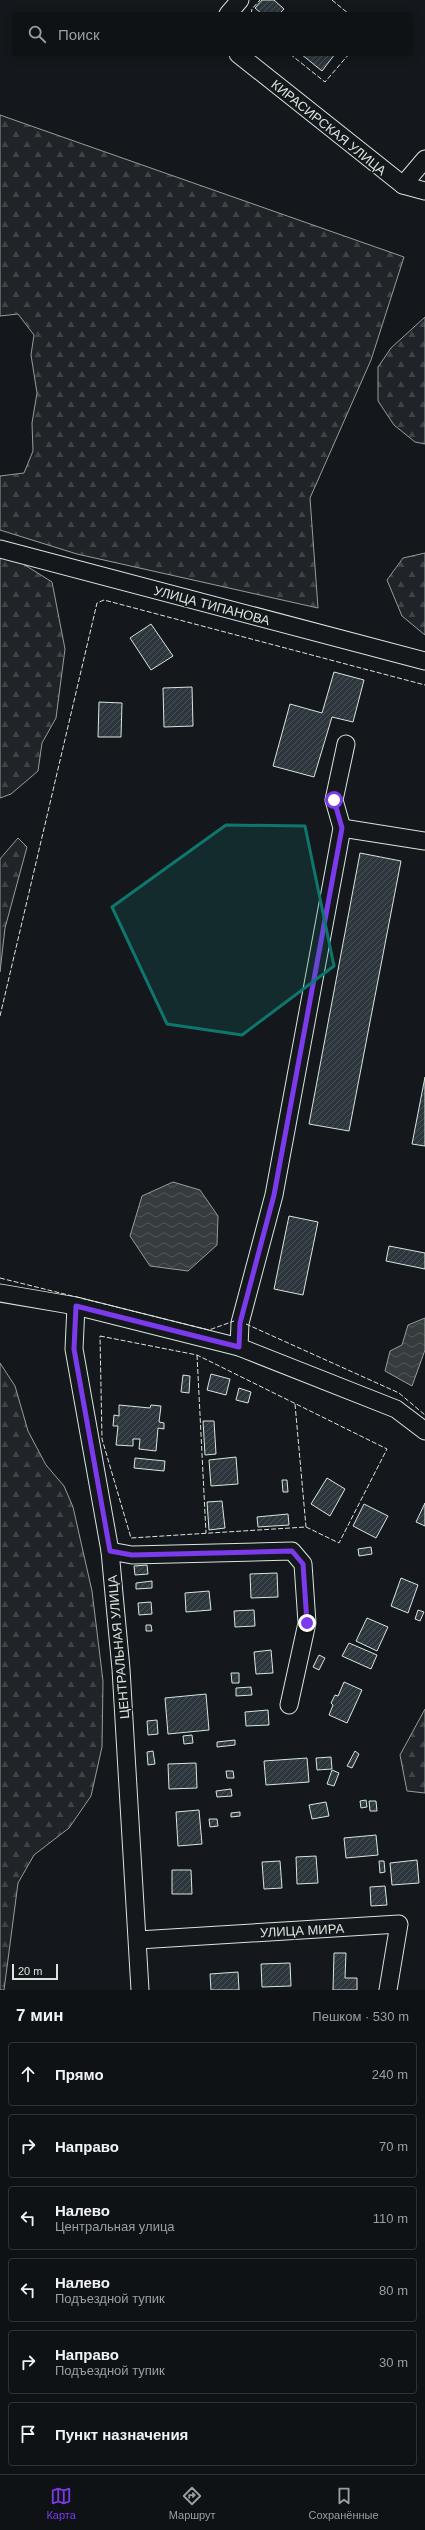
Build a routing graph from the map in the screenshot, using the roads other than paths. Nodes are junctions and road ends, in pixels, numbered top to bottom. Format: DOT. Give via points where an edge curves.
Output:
graph roads {
  1 [pos="240,0"];
  2 [pos="230,12"];
  3 [pos="241,56"];
  4 [pos="425,159"];
  5 [pos="403,185"];
  6 [pos="425,190"];
  7 [pos="0,550"];
  8 [pos="425,661"];
  9 [pos="346,744"];
  10 [pos="342,828"];
  11 [pos="425,841"];
  12 [pos="0,1293"];
  13 [pos="76,1306"];
  14 [pos="239,1347"];
  15 [pos="425,1431"];
  16 [pos="110,1551"];
  17 [pos="289,1705"];
  18 [pos="138,1940"];
  19 [pos="140,1990"];
  20 [pos="388,1990"];
  1 -- 2 [label="street"];
  3 -- 5 [label="street, КИРАСИРСКАЯ УЛИЦА"];
  4 -- 5 [label="street"];
  5 -- 6 [label="street, КИРАСИРСКАЯ УЛИЦА"];
  7 -- 8 [label="street, УЛИЦА ТИПАНОВА"];
  9 -- 10 [label="street" via="334,800"];
  10 -- 11 [label="street"];
  10 -- 14 [label="street" via="274,1195 240,1323"];
  12 -- 13 [label="street"];
  13 -- 14 [label="street"];
  13 -- 16 [label="street, ЦЕНТРАЛЬНАЯ УЛИЦА" via="74,1349"];
  14 -- 15 [label="street" via="396,1410"];
  16 -- 17 [label="street" via="132,1555 292,1551 303,1564 307,1623"];
  16 -- 18 [label="street, ЦЕНТРАЛЬНАЯ УЛИЦА" via="121,1669"];
  18 -- 19 [label="street, ЦЕНТРАЛЬНАЯ УЛИЦА"];
  18 -- 20 [label="street, УЛИЦА МИРА" via="399,1924"];
}
